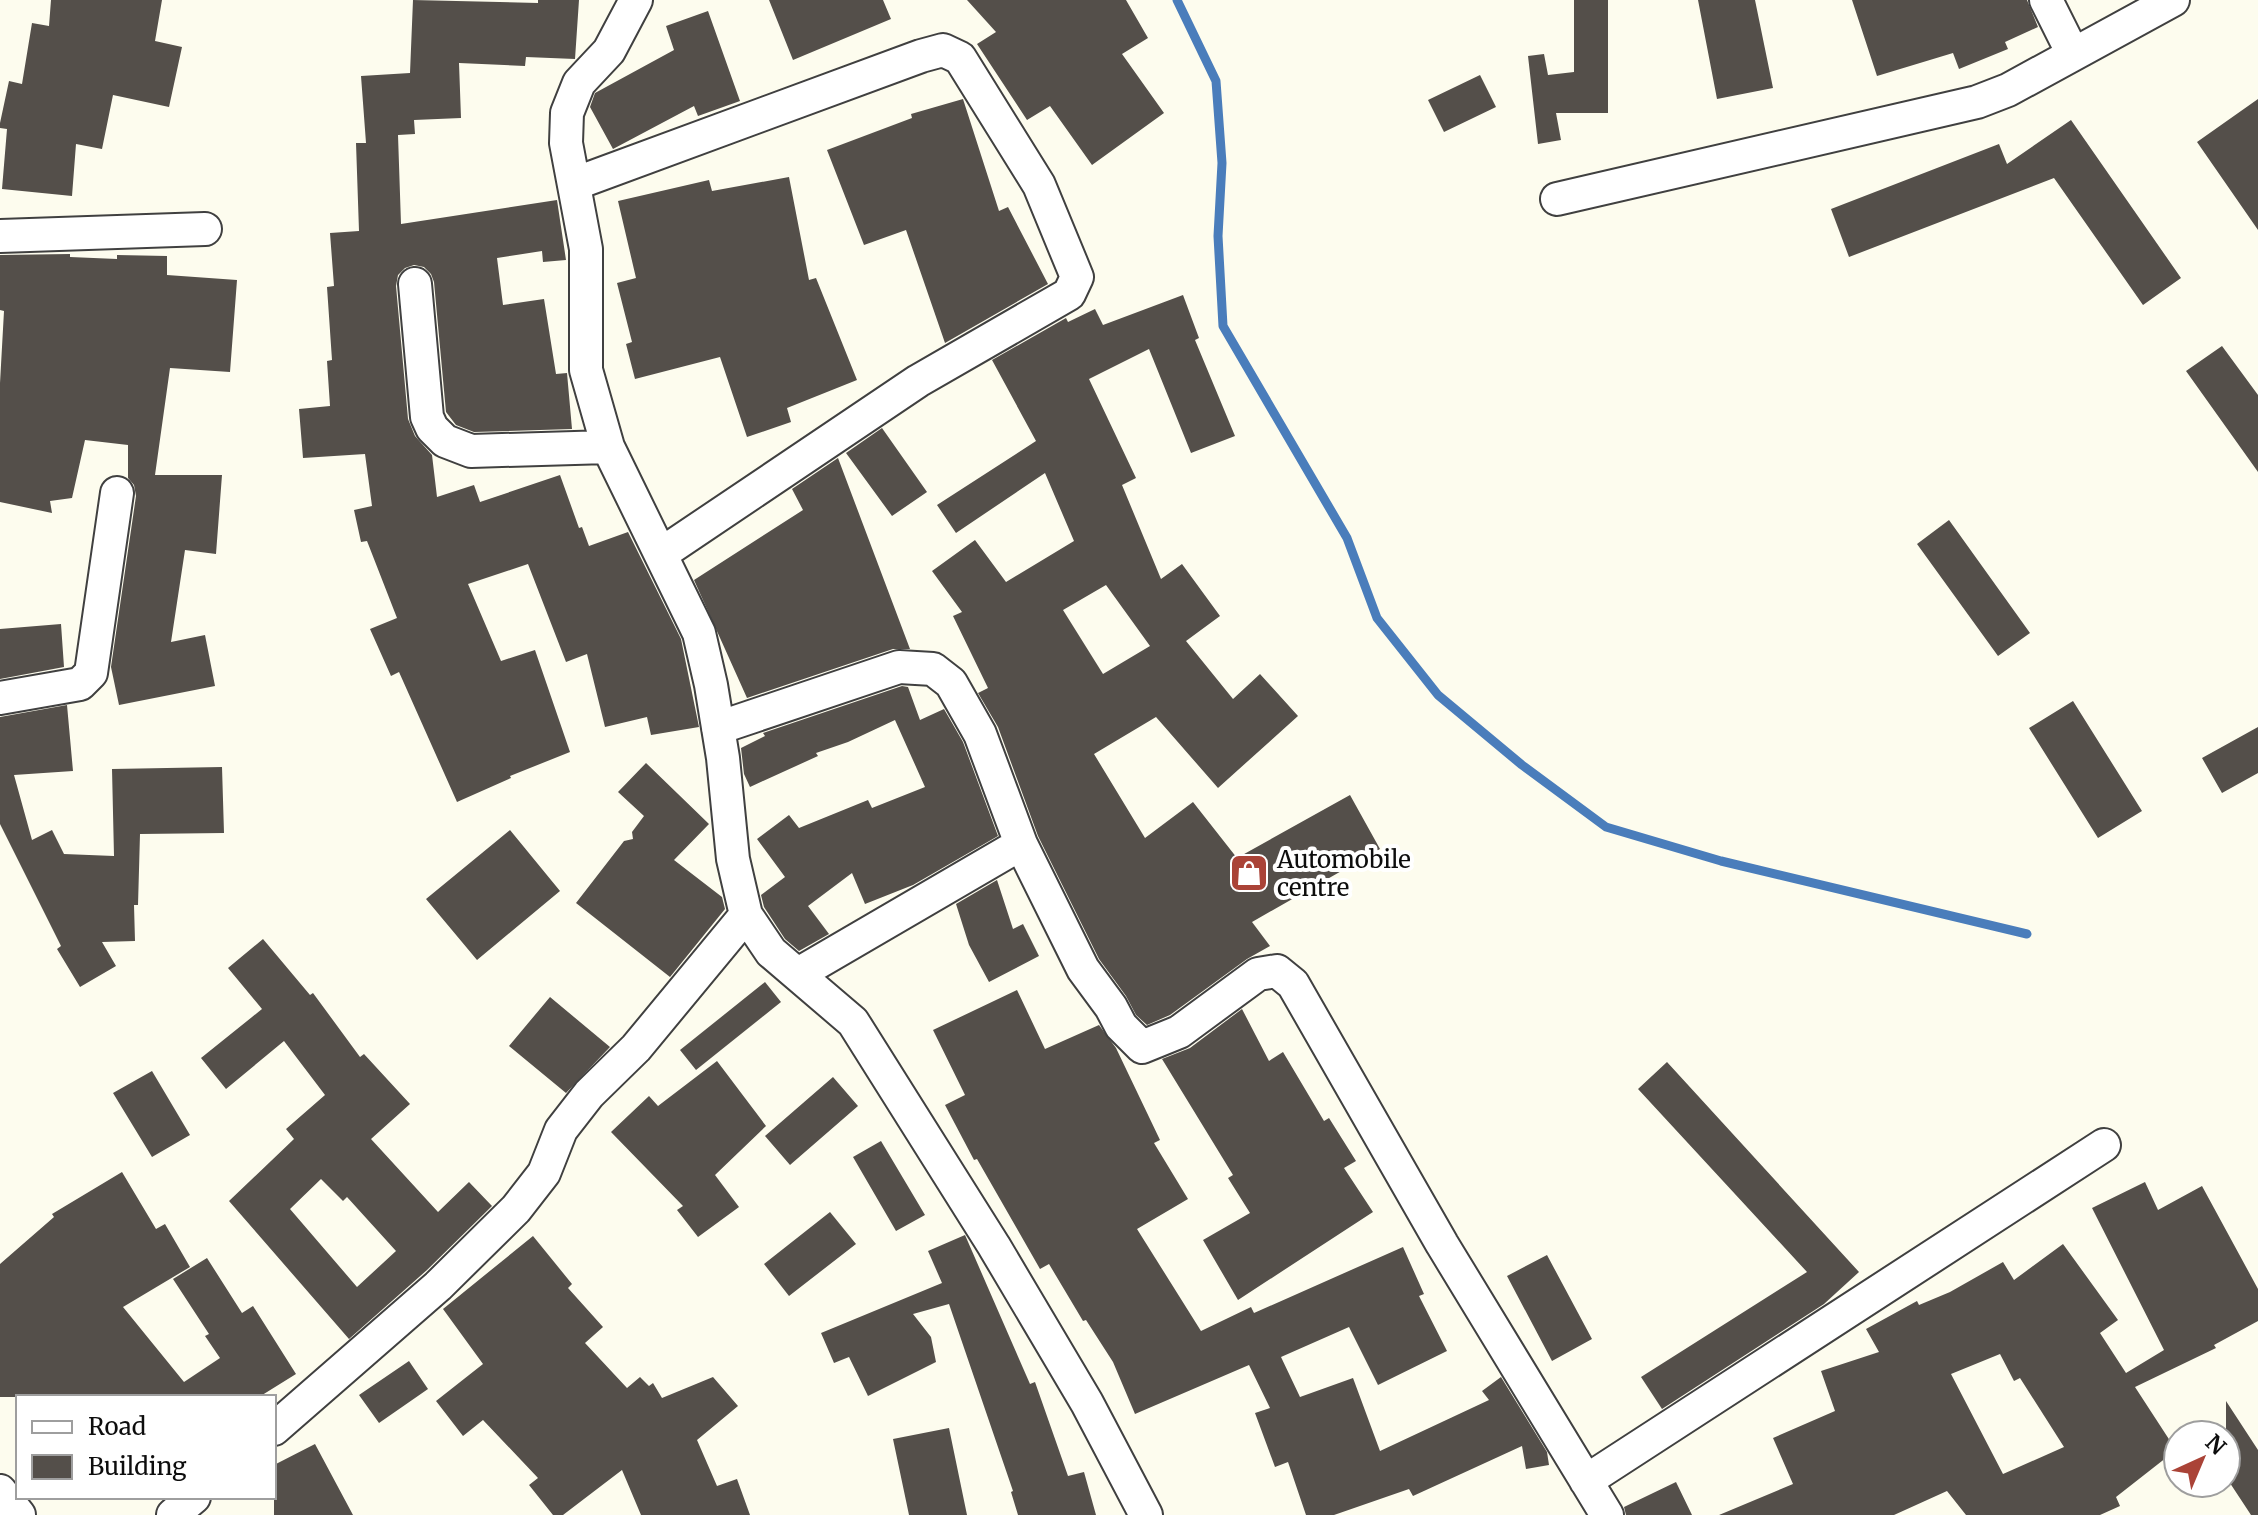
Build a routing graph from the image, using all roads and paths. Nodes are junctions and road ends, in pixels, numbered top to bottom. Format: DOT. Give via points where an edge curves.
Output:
graph roads {
  1 [pos="636,0"];
  2 [pos="2046,0"];
  3 [pos="2173,0"];
  4 [pos="2073,54"];
  5 [pos="574,184"];
  6 [pos="1557,199"];
  7 [pos="205,229"];
  8 [pos="0,236"];
  9 [pos="415,284"];
  10 [pos="608,447"];
  11 [pos="117,493"];
  12 [pos="661,554"];
  13 [pos="0,698"];
  14 [pos="718,728"];
  15 [pos="1021,844"];
  16 [pos="746,915"];
  17 [pos="798,974"];
  18 [pos="2104,1145"];
  19 [pos="276,1427"];
  20 [pos="1586,1481"];
  21 [pos="0,1491"];
  22 [pos="192,1499"];
  23 [pos="19,1515"];
  24 [pos="173,1515"];
  25 [pos="1146,1515"];
  26 [pos="1607,1515"];
  1 -- 5 [label="street" via="609,51 579,83 567,113"];
  2 -- 4 [label="street"];
  3 -- 4 [label="street"];
  4 -- 6 [label="street" via="1977,102"];
  5 -- 10 [label="street" via="586,249 586,370"];
  5 -- 12 [label="street" via="943,50 960,58 1039,185 1077,277 1069,294 918,381"];
  7 -- 8 [label="street"];
  9 -- 10 [label="street" via="427,417 445,441 471,451"];
  10 -- 12 [label="street"];
  11 -- 13 [label="street" via="91,673 80,684"];
  12 -- 14 [label="street" via="699,633"];
  14 -- 15 [label="street" via="899,667 933,669 951,683 980,734"];
  14 -- 16 [label="street" via="733,859"];
  15 -- 17 [label="street"];
  15 -- 20 [label="street" via="1083,969 1121,1026 1142,1047 1179,1032 1258,974 1277,971 1293,984"];
  16 -- 17 [label="street" via="771,952"];
  16 -- 19 [label="street" via="636,1048 589,1094 561,1130 544,1173 516,1209 438,1286"];
  17 -- 25 [label="street" via="853,1022 1025,1298"];
  18 -- 20 [label="street"];
  20 -- 26 [label="street"];
  21 -- 23 [label="street"];
  22 -- 24 [label="street"];
}
